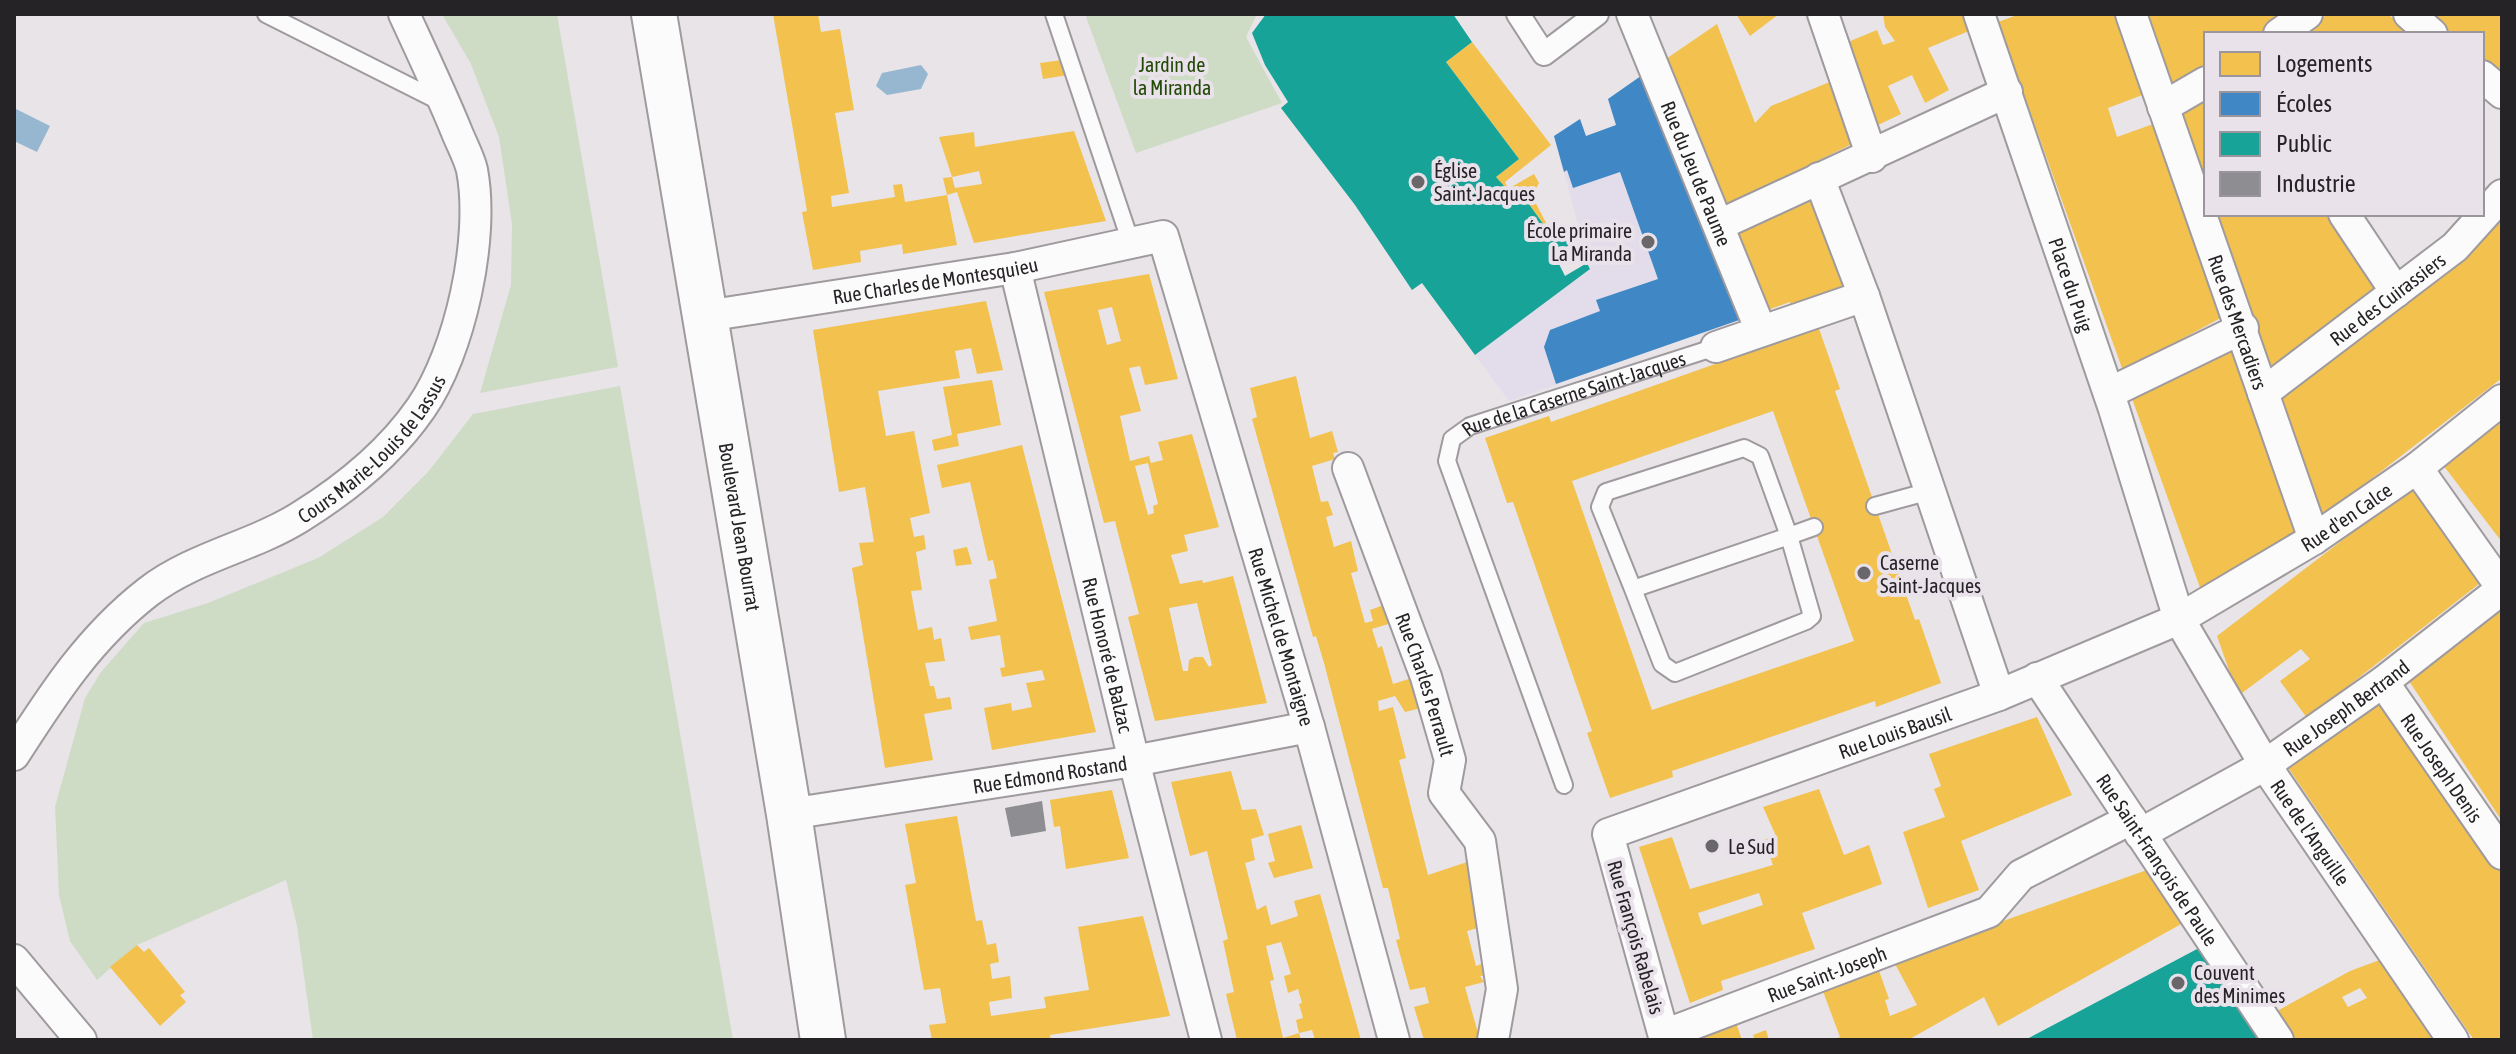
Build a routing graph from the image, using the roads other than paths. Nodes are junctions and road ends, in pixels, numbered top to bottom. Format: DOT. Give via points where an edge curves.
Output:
graph roads {
  1 [pos="266,14"];
  2 [pos="404,14"];
  3 [pos="654,14"];
  4 [pos="1054,14"];
  5 [pos="1518,14"];
  6 [pos="1597,14"];
  7 [pos="1632,14"];
  8 [pos="1823,14"];
  9 [pos="2131,14"];
  10 [pos="2307,14"];
  11 [pos="2409,14"];
  12 [pos="1983,15"];
  13 [pos="2282,32"];
  14 [pos="2430,32"];
  15 [pos="2484,78"];
  16 [pos="2204,83"];
  17 [pos="2007,92"];
  18 [pos="2502,93"];
  19 [pos="446,104"];
  20 [pos="2163,107"];
  21 [pos="1872,157"];
  22 [pos="1819,178"];
  23 [pos="2502,195"];
  24 [pos="2484,215"];
  25 [pos="2345,216"];
  26 [pos="2483,216"];
  27 [pos="1719,225"];
  28 [pos="1163,236"];
  29 [pos="1131,243"];
  30 [pos="1015,268"];
  31 [pos="2396,292"];
  32 [pos="1864,296"];
  33 [pos="706,316"];
  34 [pos="2243,328"];
  35 [pos="1761,331"];
  36 [pos="1716,347"];
  37 [pos="2109,393"];
  38 [pos="2263,393"];
  39 [pos="2502,400"];
  40 [pos="1348,468"];
  41 [pos="2417,468"];
  42 [pos="1930,491"];
  43 [pos="1875,506"];
  44 [pos="1814,527"];
  45 [pos="1789,536"];
  46 [pos="2314,539"];
  47 [pos="1633,589"];
  48 [pos="2502,589"];
  49 [pos="2179,619"];
  50 [pos="2037,678"];
  51 [pos="2383,682"];
  52 [pos="1999,695"];
  53 [pos="1309,727"];
  54 [pos="14,755"];
  55 [pos="1134,761"];
  56 [pos="2265,765"];
  57 [pos="1564,785"];
  58 [pos="789,814"];
  59 [pos="2136,827"];
  60 [pos="1608,834"];
  61 [pos="2502,854"];
  62 [pos="1989,912"];
  63 [pos="14,960"];
  64 [pos="1664,1038"];
  65 [pos="81,1040"];
  66 [pos="823,1040"];
  67 [pos="1206,1040"];
  68 [pos="1394,1040"];
  69 [pos="1493,1040"];
  70 [pos="2278,1040"];
  71 [pos="2453,1040"];
  1 -- 19 [label="lane"];
  2 -- 19 [label="street, Cours Marie-Louis de Lassus"];
  3 -- 33 [label="main road, Boulevard Jean Bourrat"];
  4 -- 29 [label="lane"];
  5 -- 6 [label="street" via="1544,54"];
  7 -- 27 [label="street, Rue du Jeu de Paume"];
  8 -- 21 [label="street"];
  9 -- 20 [label="street, Rue des Mercadiers"];
  10 -- 13 [label="street"];
  11 -- 14 [label="street"];
  12 -- 17 [label="street, Place du Puig"];
  15 -- 18 [label="street"];
  16 -- 20 [label="street"];
  17 -- 21 [label="street"];
  17 -- 37 [label="street, Place du Puig"];
  19 -- 54 [label="street, Cours Marie-Louis de Lassus" via="472,169 475,238 463,310 419,412 331,497 297,519 182,569 149,591 73,666"];
  20 -- 34 [label="street, Rue des Mercadiers"];
  21 -- 22 [label="street"];
  22 -- 27 [label="street"];
  22 -- 32 [label="street"];
  23 -- 24 [label="street, Rue des Cuirassiers"];
  25 -- 31 [label="street"];
  26 -- 31 [label="street, Rue des Cuirassiers" via="2455,247"];
  27 -- 35 [label="street, Rue du Jeu de Paume"];
  28 -- 29 [label="street, Rue Charles de Montesquieu"];
  28 -- 53 [label="street, Rue Michel de Montaigne"];
  29 -- 30 [label="street, Rue Charles de Montesquieu"];
  30 -- 33 [label="street, Rue Charles de Montesquieu"];
  30 -- 55 [label="street, Rue Honoré de Balzac"];
  31 -- 38 [label="street, Rue des Cuirassiers"];
  32 -- 35 [label="street, Rue de la Caserne Saint-Jacques"];
  32 -- 42 [label="street"];
  33 -- 58 [label="main road, Boulevard Jean Bourrat"];
  34 -- 37 [label="street"];
  34 -- 38 [label="street, Rue des Mercadiers"];
  35 -- 36 [label="street, Rue de la Caserne Saint-Jacques"];
  36 -- 57 [label="lane, Rue de la Caserne Saint-Jacques" via="1470,426 1452,439 1447,461"];
  37 -- 49 [label="street, Place du Puig"];
  38 -- 46 [label="street, Rue des Mercadiers"];
  39 -- 41 [label="street, Rue d'en Calce"];
  40 -- 69 [label="street, Rue Charles Perrault" via="1426,677 1450,760 1444,793 1480,841 1502,989"];
  41 -- 46 [label="street, Rue d'en Calce"];
  41 -- 48 [label="street"];
  42 -- 43 [label="lane"];
  42 -- 52 [label="street"];
  44 -- 45 [label="lane"];
  45 -- 47 [label="lane"];
  45 -- 47 [label="lane" via="1812,616 1675,673 1662,664"];
  45 -- 47 [label="lane" via="1760,456 1753,450 1744,448 1606,492 1600,507"];
  46 -- 49 [label="street, Rue d'en Calce"];
  48 -- 51 [label="street, Rue Joseph Bertrand"];
  49 -- 50 [label="street, Rue Louis Bausil"];
  49 -- 56 [label="street, Rue de l'Anguille"];
  50 -- 52 [label="street, Rue Louis Bausil"];
  50 -- 59 [label="street, Rue Saint-François de Paule"];
  51 -- 56 [label="street, Rue Joseph Bertrand"];
  51 -- 61 [label="street, Rue Joseph Denis"];
  52 -- 60 [label="street, Rue Louis Bausil"];
  53 -- 55 [label="street, Rue Edmond Rostand"];
  53 -- 68 [label="street, Rue Michel de Montaigne"];
  55 -- 58 [label="street, Rue Edmond Rostand"];
  55 -- 67 [label="street, Rue Honoré de Balzac"];
  56 -- 59 [label="street, Rue Joseph Bertrand"];
  56 -- 71 [label="street, Rue de l'Anguille"];
  58 -- 66 [label="main road, Boulevard Jean Bourrat"];
  59 -- 62 [label="street, Rue Joseph Bertrand" via="2021,875"];
  59 -- 70 [label="street, Rue Saint-François de Paule"];
  60 -- 64 [label="street, Rue François Rabelais"];
  62 -- 64 [label="street, Rue Saint-Joseph"];
  63 -- 65 [label="street"];
}
